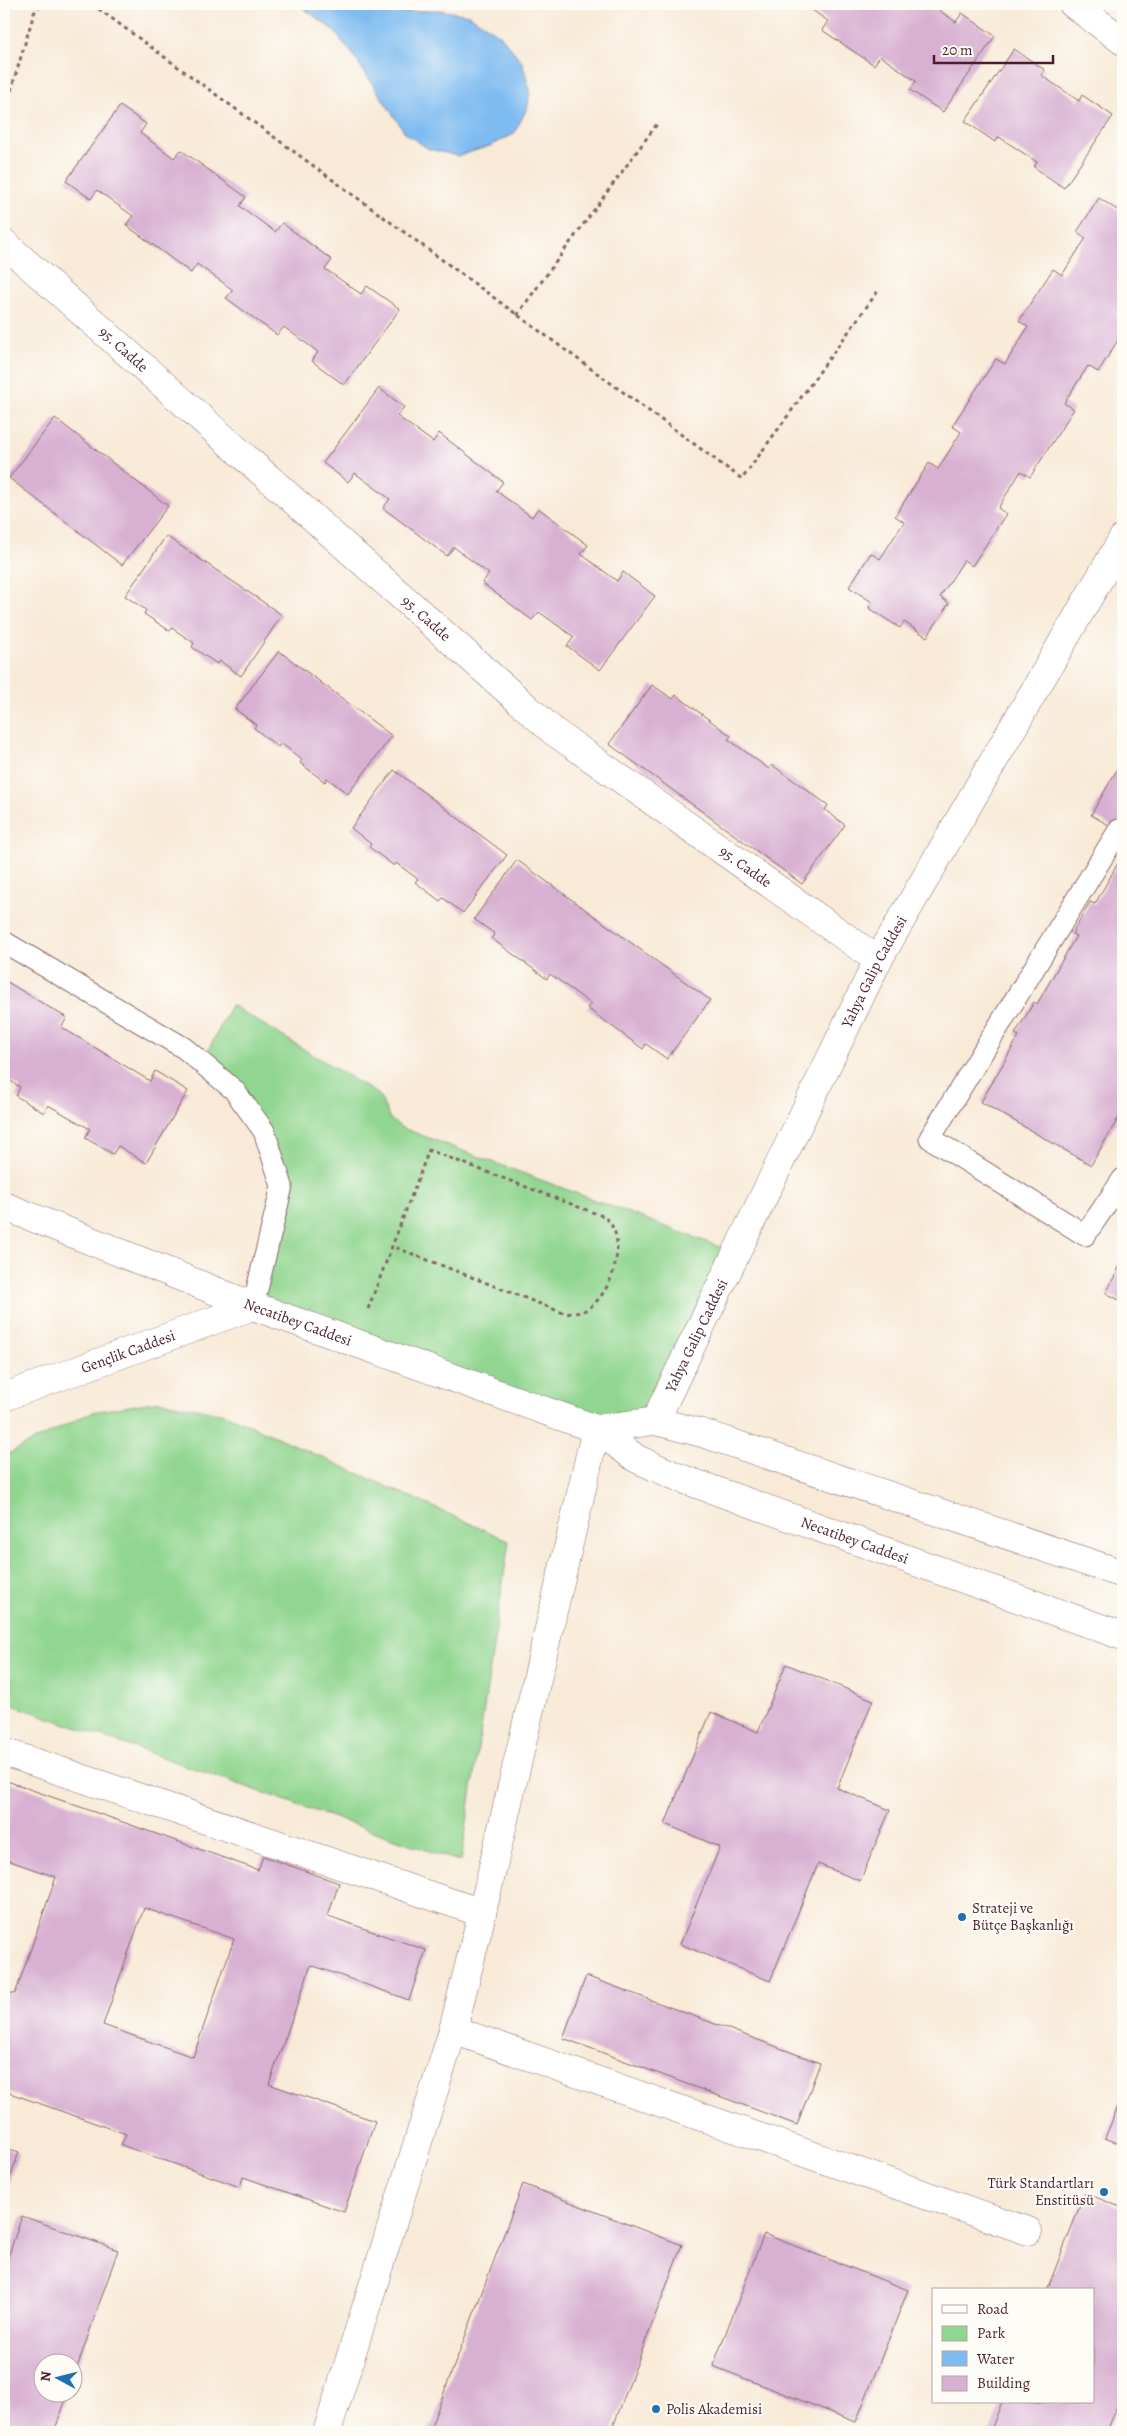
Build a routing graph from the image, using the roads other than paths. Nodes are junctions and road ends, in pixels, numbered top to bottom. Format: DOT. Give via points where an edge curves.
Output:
graph roads {
  1 [pos="1073,4"];
  2 [pos="1123,41"];
  3 [pos="4,243"];
  4 [pos="1123,538"];
  5 [pos="1118,830"];
  6 [pos="4,942"];
  7 [pos="878,960"];
  8 [pos="1123,1179"];
  9 [pos="4,1206"];
  10 [pos="253,1306"];
  11 [pos="4,1397"];
  12 [pos="655,1421"];
  13 [pos="596,1429"];
  14 [pos="1123,1574"];
  15 [pos="1123,1636"];
  16 [pos="4,1752"];
  17 [pos="482,1914"];
  18 [pos="452,2030"];
  19 [pos="1028,2231"];
  20 [pos="327,2432"];
  1 -- 2 [label="street"];
  3 -- 7 [label="street, 95. Cadde" via="554,731"];
  4 -- 7 [label="street, Yahya Galip Caddesi"];
  5 -- 8 [label="lane" via="930,1138 1085,1235"];
  6 -- 10 [label="lane" via="184,1048 234,1090 264,1131 282,1186"];
  7 -- 12 [label="street, Yahya Galip Caddesi"];
  9 -- 10 [label="street, Necatibey Caddesi"];
  10 -- 11 [label="street, Gençlik Caddesi"];
  10 -- 13 [label="street, Necatibey Caddesi"];
  12 -- 13 [label="street, Necatibey Caddesi"];
  12 -- 14 [label="street, Necatibey Caddesi"];
  13 -- 15 [label="street, Necatibey Caddesi" via="636,1459 680,1478"];
  13 -- 17 [label="street"];
  16 -- 17 [label="street"];
  17 -- 18 [label="street"];
  18 -- 19 [label="street"];
  18 -- 20 [label="street"];
}
